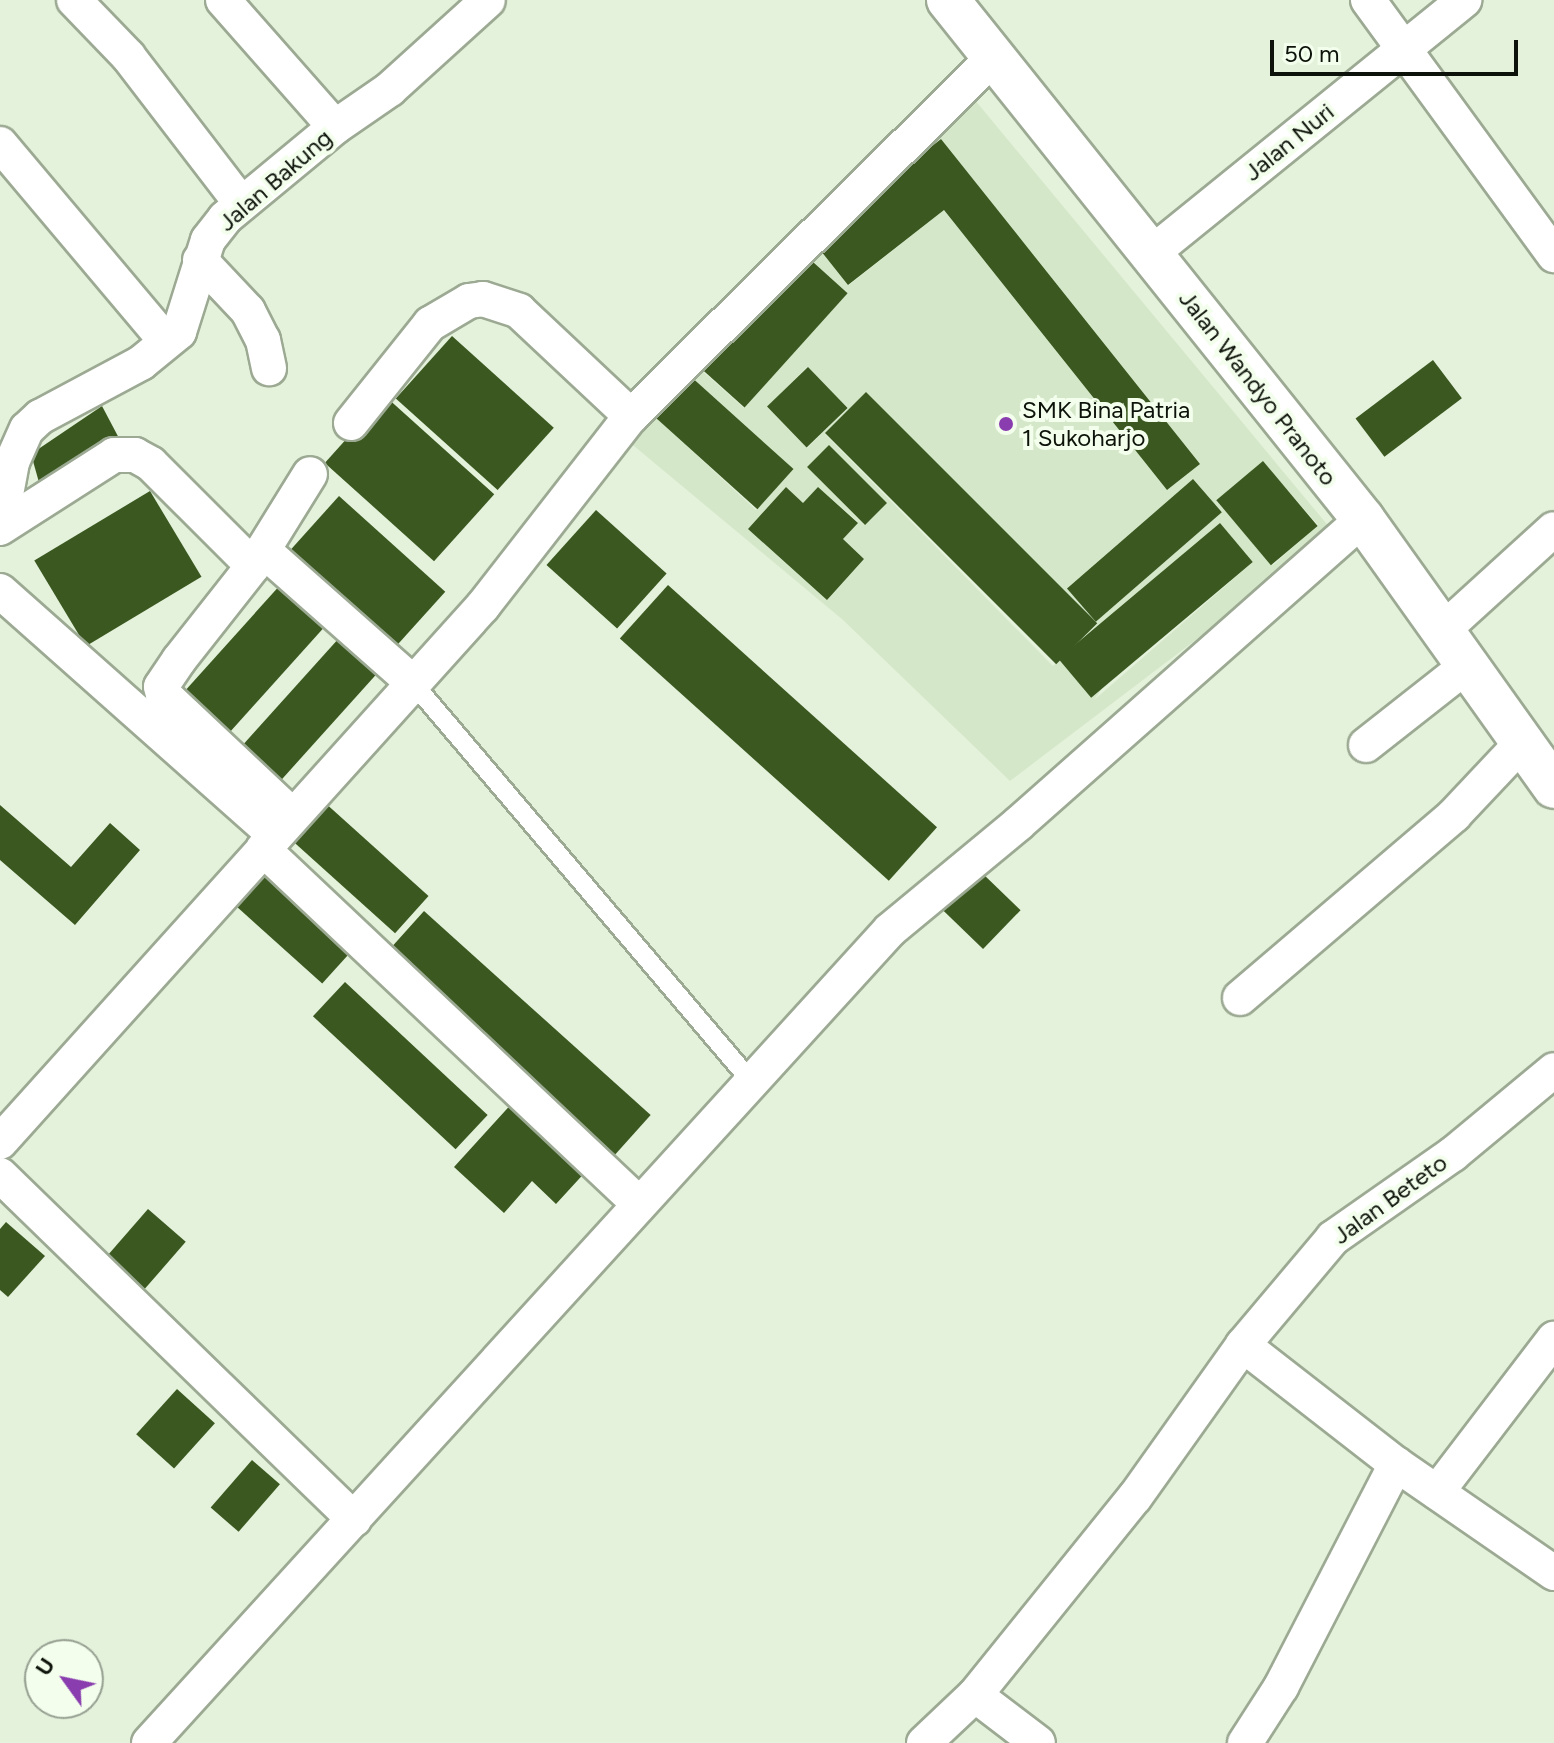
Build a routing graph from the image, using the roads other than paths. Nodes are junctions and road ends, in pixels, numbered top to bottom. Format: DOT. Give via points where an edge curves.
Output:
graph roads {
  1 [pos="74,0"];
  2 [pos="223,0"];
  3 [pos="488,0"];
  4 [pos="948,0"];
  5 [pos="1368,0"];
  6 [pos="1464,0"];
  7 [pos="1404,50"];
  8 [pos="991,60"];
  9 [pos="335,127"];
  10 [pos="0,144"];
  11 [pos="241,203"];
  12 [pos="1152,253"];
  13 [pos="1554,255"];
  14 [pos="200,260"];
  15 [pos="166,341"];
  16 [pos="269,368"];
  17 [pos="631,416"];
  18 [pos="351,423"];
  19 [pos="310,474"];
  20 [pos="1363,519"];
  21 [pos="0,528"];
  22 [pos="1554,529"];
  23 [pos="258,558"];
  24 [pos="0,591"];
  25 [pos="1442,631"];
  26 [pos="1465,667"];
  27 [pos="412,682"];
  28 [pos="1366,745"];
  29 [pos="1520,745"];
  30 [pos="1554,787"];
  31 [pos="277,833"];
  32 [pos="1240,998"];
  33 [pos="1554,1070"];
  34 [pos="750,1080"];
  35 [pos="0,1142"];
  36 [pos="0,1175"];
  37 [pos="638,1203"];
  38 [pos="1554,1339"];
  39 [pos="1243,1345"];
  40 [pos="1396,1464"];
  41 [pos="1437,1492"];
  42 [pos="354,1519"];
  43 [pos="1554,1573"];
  44 [pos="975,1695"];
  45 [pos="149,1743"];
  46 [pos="924,1743"];
  47 [pos="1038,1743"];
  48 [pos="1245,1743"];
  1 -- 11 [label="street" via="128,56"];
  2 -- 9 [label="street"];
  3 -- 9 [label="street, Jalan Bakung" via="390,89"];
  4 -- 8 [label="street, Jalan Wandyo Pranoto"];
  5 -- 7 [label="street"];
  6 -- 7 [label="street, Jalan Nuri"];
  7 -- 12 [label="street, Jalan Nuri"];
  7 -- 13 [label="street"];
  8 -- 12 [label="street, Jalan Wandyo Pranoto"];
  8 -- 17 [label="street"];
  9 -- 11 [label="street, Jalan Bakung"];
  10 -- 15 [label="street"];
  11 -- 14 [label="street, Jalan Bakung" via="208,240"];
  12 -- 20 [label="street, Jalan Wandyo Pranoto"];
  14 -- 15 [label="street, Jalan Bakung" via="188,315"];
  14 -- 16 [label="street" via="248,311 263,340"];
  15 -- 21 [label="street, Jalan Bakung" via="141,363 27,429 12,462"];
  17 -- 18 [label="street" via="519,311 483,299 469,301 430,324"];
  17 -- 27 [label="street" via="483,606"];
  19 -- 23 [label="street"];
  20 -- 25 [label="street, Jalan Wandyo Pranoto"];
  20 -- 34 [label="street" via="890,930"];
  21 -- 23 [label="street" via="124,453 151,464"];
  22 -- 25 [label="street"];
  23 -- 27 [label="street"];
  23 -- 31 [label="street" via="161,687"];
  24 -- 31 [label="street"];
  25 -- 26 [label="street, Jalan Wandyo Pranoto"];
  26 -- 28 [label="street"];
  26 -- 29 [label="street, Jalan Wandyo Pranoto"];
  27 -- 31 [label="street"];
  27 -- 34 [label="lane"];
  29 -- 30 [label="street, Jalan Wandyo Pranoto"];
  29 -- 32 [label="street" via="1454,815"];
  31 -- 35 [label="street"];
  31 -- 37 [label="street"];
  33 -- 39 [label="street, Jalan Beteto" via="1453,1154 1333,1238"];
  34 -- 37 [label="street"];
  36 -- 42 [label="street"];
  37 -- 42 [label="street"];
  38 -- 41 [label="street"];
  39 -- 40 [label="street"];
  39 -- 44 [label="street, Jalan Beteto" via="1135,1497"];
  40 -- 41 [label="street"];
  40 -- 48 [label="street" via="1281,1687"];
  41 -- 43 [label="street"];
  42 -- 45 [label="street"];
  44 -- 46 [label="street, Jalan Beteto"];
  44 -- 47 [label="street"];
}
